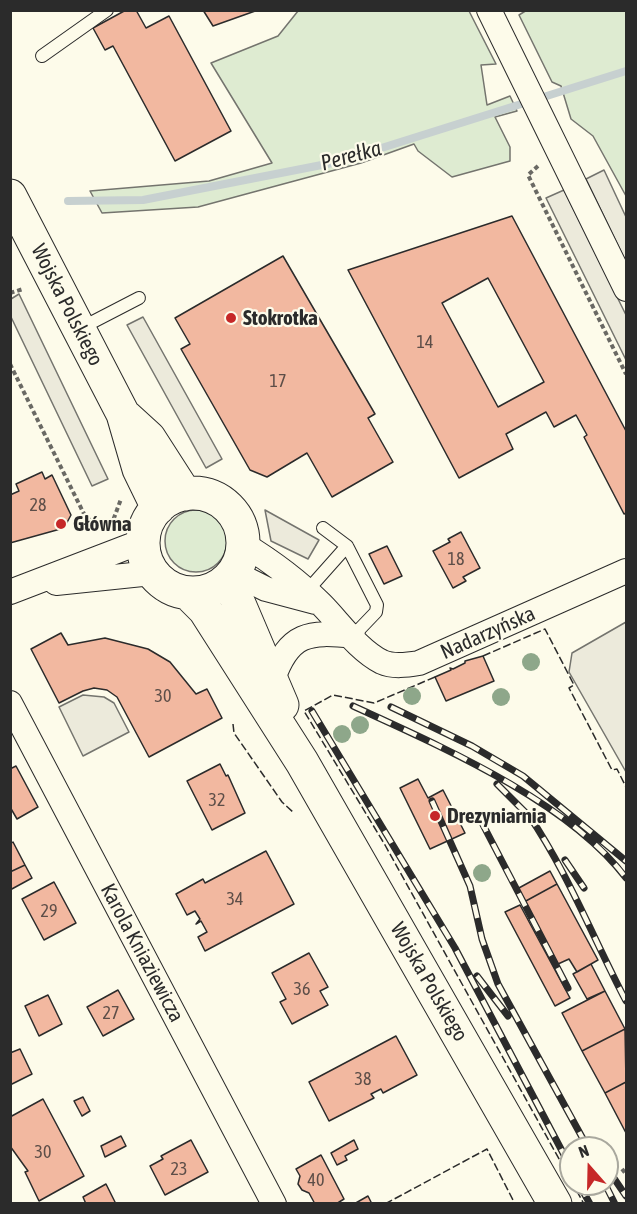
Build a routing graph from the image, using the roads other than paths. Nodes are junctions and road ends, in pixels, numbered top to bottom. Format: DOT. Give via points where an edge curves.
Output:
graph roads {
  1 [pos="107,10"];
  2 [pos="489,10"];
  3 [pos="42,56"];
  4 [pos="10,196"];
  5 [pos="627,289"];
  6 [pos="139,298"];
  7 [pos="80,328"];
  8 [pos="172,501"];
  9 [pos="323,528"];
  10 [pos="129,545"];
  11 [pos="347,546"];
  12 [pos="238,558"];
  13 [pos="627,571"];
  14 [pos="153,573"];
  15 [pos="22,589"];
  16 [pos="188,593"];
  17 [pos="314,597"];
  18 [pos="353,636"];
  19 [pos="273,679"];
  20 [pos="10,703"];
  21 [pos="302,762"];
  22 [pos="274,1203"];
  23 [pos="555,1203"];
  1 -- 3 [label="lane"];
  2 -- 5 [label="street"];
  4 -- 7 [label="street, Wojska Polskiego"];
  6 -- 7 [label="lane"];
  7 -- 8 [label="street, Wojska Polskiego" via="123,414 139,469"];
  8 -- 10 [label="street"];
  8 -- 12 [label="street" via="202,494 219,500 240,526"];
  9 -- 11 [label="lane"];
  10 -- 14 [label="street" via="145,558"];
  10 -- 15 [label="street"];
  11 -- 17 [label="lane"];
  11 -- 18 [label="lane" via="377,606"];
  12 -- 16 [label="street" via="214,589"];
  12 -- 17 [label="street" via="266,589"];
  12 -- 19 [label="street, Wojska Polskiego" via="236,597"];
  13 -- 18 [label="street, Nadarzyńska" via="419,663 399,666 382,662"];
  14 -- 15 [label="street"];
  14 -- 16 [label="street" via="174,590"];
  16 -- 21 [label="street, Wojska Polskiego" via="205,610"];
  17 -- 18 [label="street, Nadarzyńska"];
  18 -- 19 [label="street" via="320,632 294,643 280,657"];
  19 -- 21 [label="street, Wojska Polskiego"];
  20 -- 22 [label="street, Karola Kniaziewicza"];
  21 -- 23 [label="street, Wojska Polskiego"];
}
